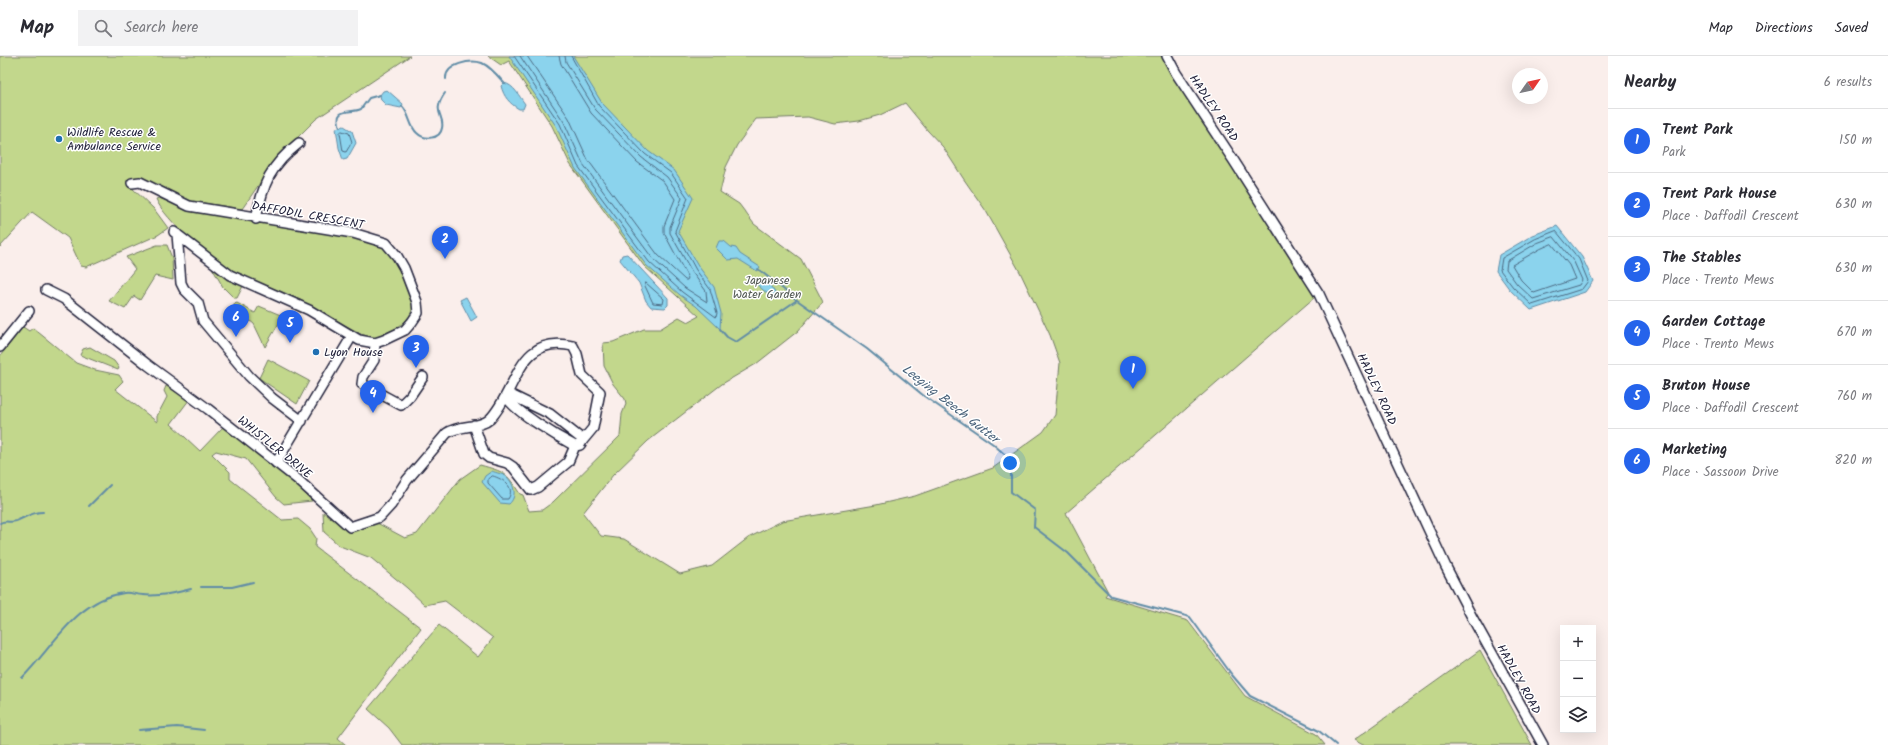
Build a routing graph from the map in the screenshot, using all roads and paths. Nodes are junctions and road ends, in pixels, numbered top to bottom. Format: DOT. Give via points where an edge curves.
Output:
graph roads {
  1 [pos="1167,56"];
  2 [pos="299,143"];
  3 [pos="132,183"];
  4 [pos="256,218"];
  5 [pos="46,290"];
  6 [pos="29,311"];
  7 [pos="352,336"];
  8 [pos="375,343"];
  9 [pos="0,347"];
  10 [pos="422,377"];
  11 [pos="506,396"];
  12 [pos="302,421"];
  13 [pos="474,425"];
  14 [pos="583,440"];
  15 [pos="575,446"];
  16 [pos="276,463"];
  17 [pos="1542,745"];
  1 -- 17 [label="street, HADLEY ROAD" via="1319,294 1446,567"];
  2 -- 4 [label="street" via="274,168 265,182"];
  3 -- 4 [label="street, DAFFODIL CRESCENT" via="140,182 189,206"];
  4 -- 8 [label="street, DAFFODIL CRESCENT" via="353,233 386,243 404,268 414,291 418,309 416,316 404,330"];
  5 -- 16 [label="street, WHISTLER DRIVE" via="64,299"];
  6 -- 9 [label="street"];
  7 -- 8 [label="street"];
  7 -- 12 [label="street"];
  7 -- 12 [label="street" via="305,307 230,274 176,233 181,283 198,303 203,321 253,381"];
  8 -- 10 [label="street" via="374,360 363,377 362,384 401,405"];
  11 -- 13 [label="street" via="489,419"];
  11 -- 14 [label="street" via="511,395 550,414"];
  11 -- 14 [label="street" via="519,368 538,349 546,346 573,346 582,375 598,389 600,395 593,428"];
  11 -- 15 [label="street" via="531,418"];
  12 -- 16 [label="street"];
  13 -- 15 [label="street" via="484,454 514,467 530,490 538,487 568,462"];
  13 -- 16 [label="street, WHISTLER DRIVE" via="460,426 447,433 380,517 350,527"];
  14 -- 15 [label="street" via="580,445"];
}
